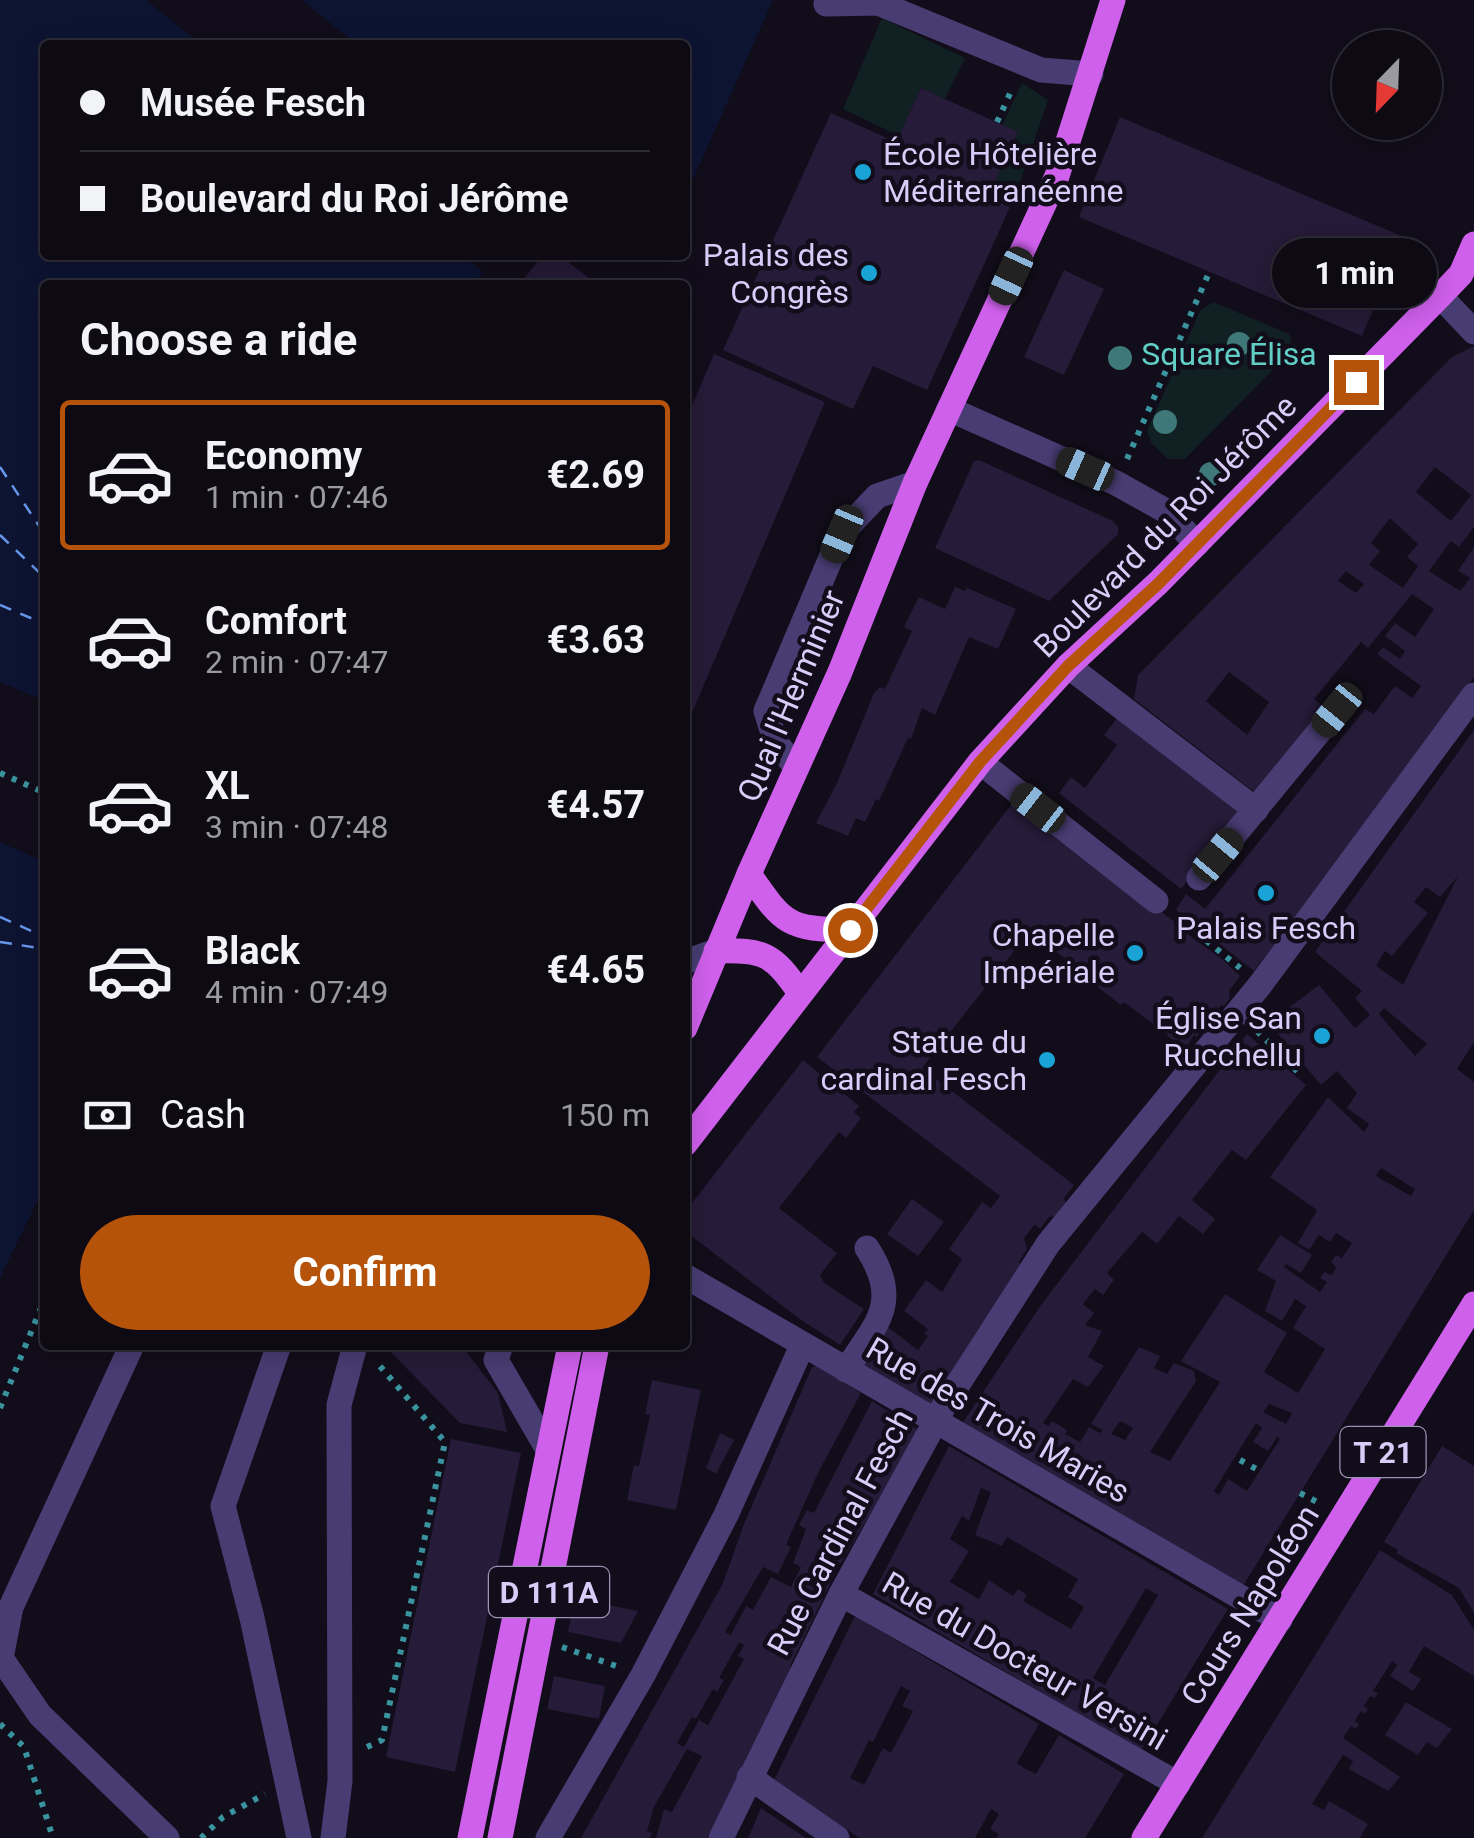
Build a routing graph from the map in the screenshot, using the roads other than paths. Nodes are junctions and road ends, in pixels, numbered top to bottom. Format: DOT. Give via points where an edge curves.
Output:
graph roads {
  1 [pos="1112,0"];
  2 [pos="826,4"];
  3 [pos="1090,74"];
  4 [pos="1474,244"];
  5 [pos="1440,296"];
  6 [pos="1474,332"];
  7 [pos="949,409"];
  8 [pos="915,483"];
  9 [pos="1197,544"];
  10 [pos="1068,666"];
  11 [pos="1474,696"];
  12 [pos="1337,710"];
  13 [pos="980,762"];
  14 [pos="796,768"];
  15 [pos="1256,810"];
  16 [pos="749,874"];
  17 [pos="1199,878"];
  18 [pos="1156,901"];
  19 [pos="850,930"];
  20 [pos="716,951"];
  21 [pos="690,960"];
  22 [pos="800,993"];
  23 [pos="690,1016"];
  24 [pos="690,1137"];
  25 [pos="867,1248"];
  26 [pos="690,1279"];
  27 [pos="1474,1304"];
  28 [pos="802,1346"];
  29 [pos="130,1350"];
  30 [pos="277,1350"];
  31 [pos="355,1350"];
  32 [pos="499,1350"];
  33 [pos="569,1350"];
  34 [pos="596,1350"];
  35 [pos="846,1370"];
  36 [pos="937,1422"];
  37 [pos="547,1448"];
  38 [pos="841,1594"];
  39 [pos="1280,1620"];
  40 [pos="0,1695"];
  41 [pos="40,1716"];
  42 [pos="749,1777"];
  43 [pos="1178,1784"];
  44 [pos="166,1838"];
  45 [pos="298,1838"];
  46 [pos="332,1838"];
  47 [pos="470,1838"];
  48 [pos="500,1838"];
  49 [pos="548,1838"];
  50 [pos="721,1838"];
  51 [pos="837,1838"];
  52 [pos="1144,1838"];
  1 -- 3 [label="main road, Quai l'Herminier"];
  2 -- 3 [label="street" via="878,3 1041,70"];
  3 -- 7 [label="main road, Quai l'Herminier" via="1057,176"];
  4 -- 5 [label="main road, Boulevard du Roi Jérôme" via="1461,274"];
  5 -- 6 [label="street"];
  5 -- 9 [label="main road, Boulevard du Roi Jérôme"];
  7 -- 8 [label="main road, Quai l'Herminier"];
  7 -- 9 [label="street" via="1116,483 1166,511"];
  8 -- 14 [label="main road, Quai l'Herminier"];
  8 -- 14 [label="street" via="877,496 842,534 766,711 776,743"];
  9 -- 10 [label="main road, Boulevard du Roi Jérôme"];
  10 -- 13 [label="main road, Boulevard du Roi Jérôme"];
  10 -- 15 [label="street"];
  11 -- 36 [label="street, Rue Cardinal Fesch" via="1260,985 1048,1244"];
  12 -- 15 [label="street"];
  13 -- 18 [label="street"];
  13 -- 19 [label="main road, Boulevard du Roi Jérôme"];
  14 -- 16 [label="main road, Quai l'Herminier"];
  15 -- 17 [label="street"];
  16 -- 19 [label="main road" via="788,922"];
  16 -- 20 [label="main road, Quai l'Herminier"];
  19 -- 22 [label="main road, Boulevard du Roi Jérôme"];
  20 -- 21 [label="street"];
  20 -- 22 [label="main road" via="770,956"];
  20 -- 23 [label="main road, Quai l'Herminier"];
  22 -- 24 [label="main road, Boulevard du Roi Jérôme"];
  25 -- 35 [label="street" via="886,1290 884,1314"];
  26 -- 28 [label="street, Rue des Trois Maries"];
  27 -- 39 [label="main road, Cours Napoléon / T 21"];
  28 -- 35 [label="street, Rue des Trois Maries"];
  28 -- 49 [label="street" via="726,1515"];
  29 -- 41 [label="street" via="11,1607 2,1658"];
  30 -- 45 [label="street" via="223,1506"];
  31 -- 46 [label="street" via="339,1405 340,1782"];
  32 -- 37 [label="street" via="496,1360"];
  33 -- 37 [label="main road, D 111A"];
  34 -- 48 [label="main road, D 111A"];
  35 -- 36 [label="street, Rue des Trois Maries"];
  36 -- 38 [label="street, Rue Cardinal Fesch"];
  36 -- 39 [label="street, Rue des Trois Maries"];
  37 -- 47 [label="main road, D 111A"];
  38 -- 42 [label="street, Rue Cardinal Fesch"];
  38 -- 43 [label="street, Rue du Docteur Versini"];
  39 -- 43 [label="main road, Cours Napoléon / T 21"];
  40 -- 41 [label="street"];
  41 -- 44 [label="street"];
  42 -- 50 [label="street, Rue Cardinal Fesch"];
  42 -- 51 [label="street"];
  43 -- 52 [label="main road, Cours Napoléon / T 21"];
}
